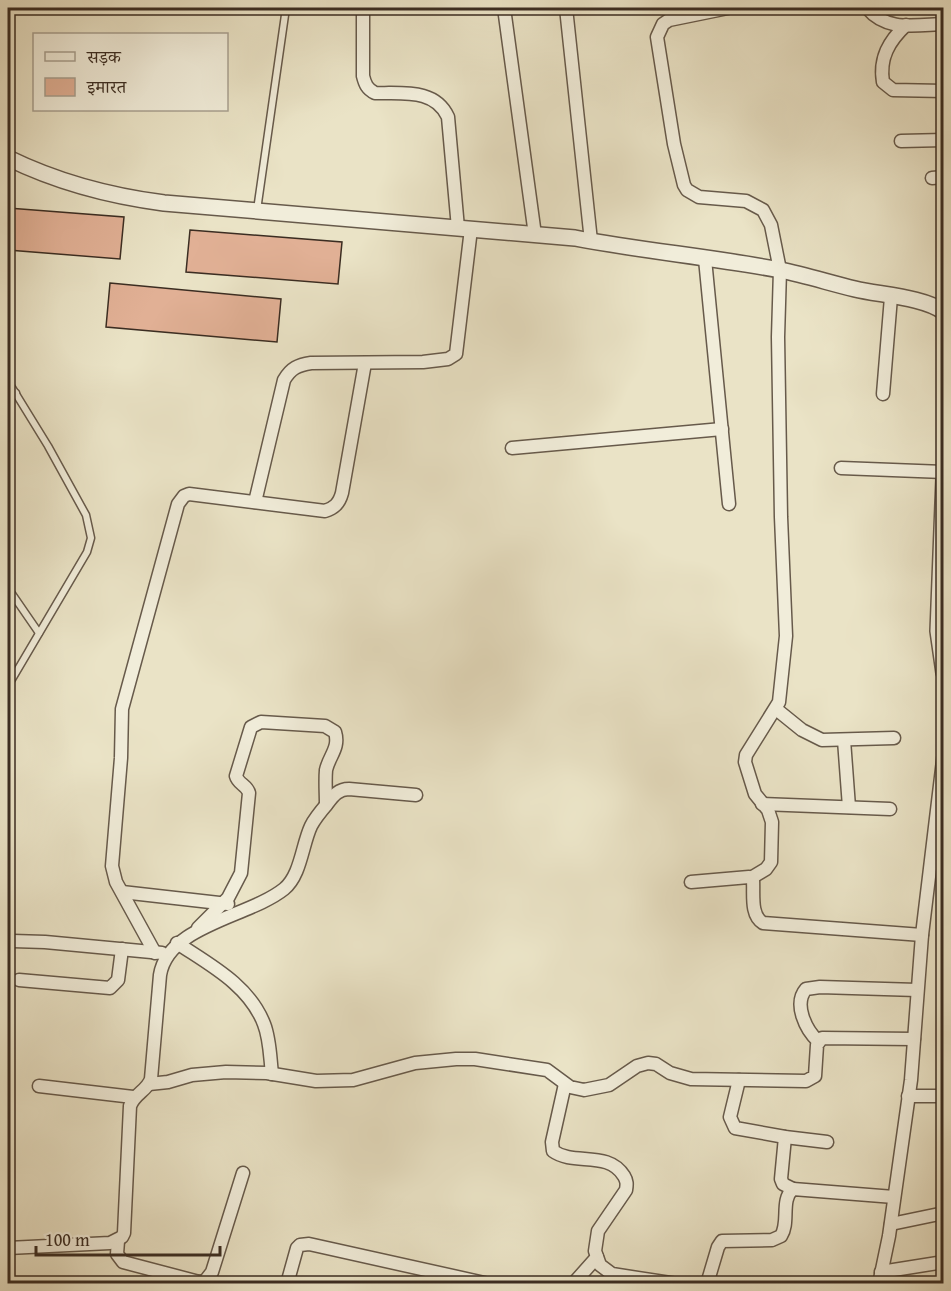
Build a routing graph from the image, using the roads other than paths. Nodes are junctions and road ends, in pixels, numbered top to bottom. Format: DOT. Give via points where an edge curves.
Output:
graph roads {
  1 [pos="286,8"];
  2 [pos="363,8"];
  3 [pos="504,8"];
  4 [pos="566,8"];
  5 [pos="728,8"];
  6 [pos="867,8"];
  7 [pos="674,13"];
  8 [pos="944,24"];
  9 [pos="906,25"];
  10 [pos="944,92"];
  11 [pos="944,140"];
  12 [pos="901,141"];
  13 [pos="8,158"];
  14 [pos="257,210"];
  15 [pos="465,229"];
  16 [pos="535,235"];
  17 [pos="591,241"];
  18 [pos="705,259"];
  19 [pos="780,270"];
  20 [pos="891,297"];
  21 [pos="944,312"];
  22 [pos="365,363"];
  23 [pos="8,381"];
  24 [pos="16,393"];
  25 [pos="883,394"];
  26 [pos="8,400"];
  27 [pos="722,429"];
  28 [pos="512,448"];
  29 [pos="841,468"];
  30 [pos="944,472"];
  31 [pos="944,478"];
  32 [pos="255,502"];
  33 [pos="729,504"];
  34 [pos="8,588"];
  35 [pos="39,633"];
  36 [pos="944,673"];
  37 [pos="8,686"];
  38 [pos="777,710"];
  39 [pos="894,738"];
  40 [pos="844,740"];
  41 [pos="944,752"];
  42 [pos="416,795"];
  43 [pos="762,804"];
  44 [pos="326,805"];
  45 [pos="849,807"];
  46 [pos="890,809"];
  47 [pos="751,878"];
  48 [pos="691,882"];
  49 [pos="123,892"];
  50 [pos="225,902"];
  51 [pos="240,913"];
  52 [pos="193,933"];
  53 [pos="922,935"];
  54 [pos="14,941"];
  55 [pos="177,943"];
  56 [pos="122,949"];
  57 [pos="161,953"];
  58 [pos="19,980"];
  59 [pos="917,990"];
  60 [pos="914,1039"];
  61 [pos="818,1041"];
  62 [pos="272,1074"];
  63 [pos="739,1080"];
  64 [pos="149,1084"];
  65 [pos="565,1084"];
  66 [pos="39,1086"];
  67 [pos="908,1096"];
  68 [pos="944,1096"];
  69 [pos="133,1097"];
  70 [pos="785,1137"];
  71 [pos="827,1142"];
  72 [pos="243,1173"];
  73 [pos="793,1189"];
  74 [pos="894,1197"];
  75 [pos="944,1213"];
  76 [pos="891,1224"];
  77 [pos="118,1241"];
  78 [pos="8,1248"];
  79 [pos="597,1257"];
  80 [pos="944,1262"];
  81 [pos="880,1278"];
  82 [pos="286,1284"];
  83 [pos="489,1284"];
  84 [pos="573,1284"];
  85 [pos="677,1284"];
  86 [pos="707,1284"];
  1 -- 14 [label="lane"];
  2 -- 15 [label="street" via="365,85 375,93 430,98 443,107 448,117"];
  3 -- 16 [label="street"];
  4 -- 17 [label="street"];
  5 -- 7 [label="street"];
  6 -- 9 [label="street" via="886,23"];
  7 -- 19 [label="street" via="658,30 657,46 684,185 699,197 746,201 763,210 771,225"];
  8 -- 9 [label="street"];
  9 -- 10 [label="street" via="886,50 883,82 893,90"];
  11 -- 12 [label="street"];
  13 -- 14 [label="street" via="122,197"];
  14 -- 15 [label="street"];
  15 -- 16 [label="street"];
  15 -- 22 [label="street" via="456,354 423,362"];
  16 -- 17 [label="street"];
  17 -- 18 [label="street"];
  18 -- 19 [label="street"];
  18 -- 27 [label="street"];
  19 -- 20 [label="street"];
  19 -- 38 [label="street" via="778,348 786,636"];
  20 -- 21 [label="street" via="910,298"];
  20 -- 25 [label="street"];
  22 -- 32 [label="street" via="311,363 289,372"];
  22 -- 32 [label="street" via="337,505 325,511"];
  23 -- 24 [label="lane"];
  24 -- 26 [label="lane"];
  24 -- 35 [label="lane" via="86,515 91,538 87,552"];
  27 -- 28 [label="street"];
  27 -- 33 [label="street"];
  29 -- 30 [label="street"];
  31 -- 36 [label="street" via="938,631"];
  32 -- 49 [label="street" via="189,494 178,504 122,709 112,866"];
  34 -- 35 [label="lane"];
  35 -- 37 [label="lane"];
  38 -- 40 [label="street" via="822,740"];
  38 -- 43 [label="street" via="746,755 753,787"];
  39 -- 40 [label="street"];
  40 -- 45 [label="street"];
  41 -- 53 [label="street"];
  42 -- 44 [label="street" via="345,789"];
  43 -- 45 [label="street"];
  43 -- 47 [label="street" via="772,822 771,862"];
  44 -- 50 [label="street" via="326,773 337,736 333,729 261,722 251,727 236,776 249,793 241,873"];
  44 -- 51 [label="street" via="311,826 291,882"];
  45 -- 46 [label="street"];
  47 -- 48 [label="street"];
  47 -- 53 [label="street" via="755,914 763,923"];
  49 -- 50 [label="street"];
  49 -- 57 [label="street"];
  50 -- 51 [label="street"];
  50 -- 52 [label="street"];
  51 -- 52 [label="street"];
  52 -- 55 [label="street"];
  53 -- 59 [label="street"];
  54 -- 56 [label="street"];
  55 -- 57 [label="street"];
  55 -- 62 [label="street" via="225,975 258,1012"];
  56 -- 57 [label="street"];
  56 -- 58 [label="street" via="118,980 110,988"];
  57 -- 64 [label="street"];
  59 -- 60 [label="street"];
  59 -- 61 [label="street" via="806,989 802,996 804,1022"];
  60 -- 61 [label="street" via="825,1037"];
  60 -- 67 [label="street"];
  61 -- 63 [label="street" via="815,1076 809,1081"];
  62 -- 64 [label="street" via="215,1073"];
  62 -- 65 [label="street" via="316,1081 352,1080 415,1063 475,1059 547,1070"];
  63 -- 65 [label="street" via="691,1079 648,1063 609,1085 577,1090"];
  63 -- 70 [label="street" via="730,1117 732,1125 739,1130"];
  64 -- 69 [label="street"];
  65 -- 79 [label="street" via="553,1151 609,1162 627,1182 626,1190 598,1231"];
  66 -- 69 [label="street"];
  67 -- 68 [label="street"];
  67 -- 74 [label="street"];
  69 -- 77 [label="street" via="124,1233"];
  70 -- 71 [label="street"];
  70 -- 73 [label="street" via="782,1179 783,1184"];
  72 -- 77 [label="street" via="212,1272 205,1281 123,1262 117,1254"];
  73 -- 74 [label="street"];
  73 -- 86 [label="street" via="788,1194 781,1236 771,1240 722,1241"];
  74 -- 76 [label="street"];
  75 -- 76 [label="street"];
  76 -- 81 [label="street"];
  77 -- 78 [label="street"];
  79 -- 84 [label="street"];
  79 -- 85 [label="street" via="612,1275"];
  80 -- 81 [label="street"];
  82 -- 83 [label="street" via="297,1248 309,1244"];
}
